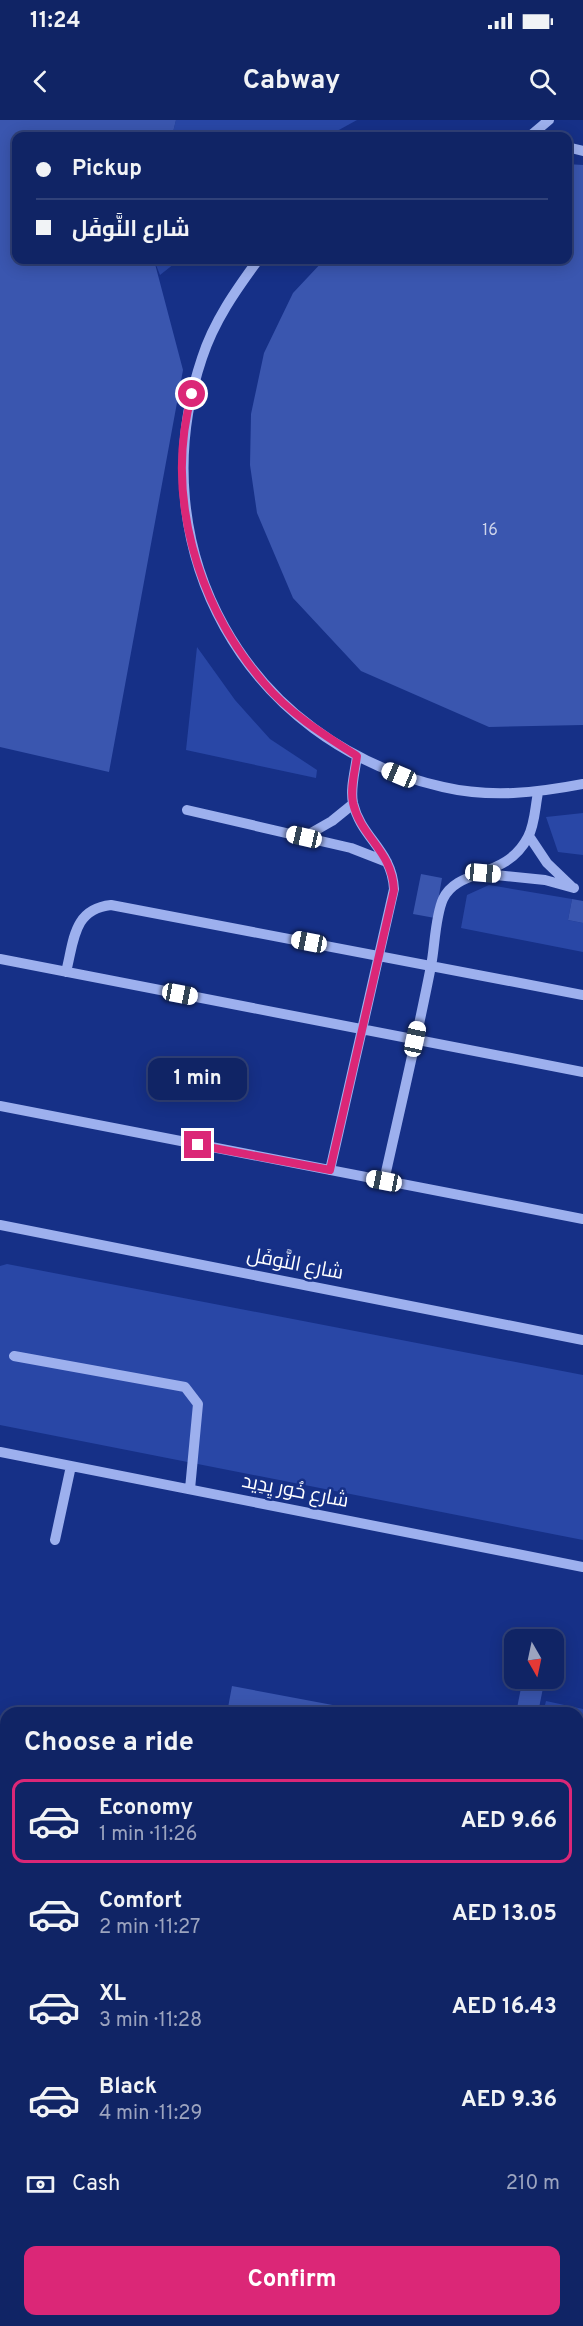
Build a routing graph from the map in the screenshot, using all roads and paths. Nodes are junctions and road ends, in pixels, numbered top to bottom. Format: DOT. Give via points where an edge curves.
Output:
graph roads {
  1 [pos="549,120"];
  2 [pos="535,132"];
  3 [pos="255,264"];
  4 [pos="357,756"];
  5 [pos="583,784"];
  6 [pos="538,793"];
  7 [pos="353,804"];
  8 [pos="187,810"];
  9 [pos="529,836"];
  10 [pos="304,837"];
  11 [pos="389,863"];
  12 [pos="483,873"];
  13 [pos="379,956"];
  14 [pos="0,959"];
  15 [pos="431,966"];
  16 [pos="66,972"];
  17 [pos="583,995"];
  18 [pos="362,1029"];
  19 [pos="415,1039"];
  20 [pos="583,1072"];
  21 [pos="0,1106"];
  22 [pos="330,1170"];
  23 [pos="384,1181"];
  24 [pos="583,1219"];
  25 [pos="0,1225"];
  26 [pos="583,1340"];
  27 [pos="14,1356"];
  28 [pos="0,1452"];
  29 [pos="71,1466"];
  30 [pos="190,1489"];
  31 [pos="55,1540"];
  32 [pos="583,1567"];
  1 -- 2 [label="street"];
  3 -- 4 [label="street" via="227,303 207,345 187,413 182,471 187,529 204,585 230,638 265,684 307,725"];
  4 -- 6 [label="street" via="399,775 444,788"];
  4 -- 7 [label="street"];
  5 -- 6 [label="street"];
  6 -- 9 [label="street"];
  7 -- 10 [label="street"];
  7 -- 11 [label="street" via="358,818"];
  8 -- 10 [label="street"];
  9 -- 12 [label="street" via="518,853 502,866"];
  9 -- 12 [label="street" via="547,863 574,888 545,880"];
  10 -- 11 [label="street" via="351,848"];
  11 -- 13 [label="street" via="394,890"];
  12 -- 15 [label="street" via="459,881 447,890 441,902"];
  13 -- 15 [label="street"];
  13 -- 16 [label="street" via="111,905 100,906 83,918"];
  13 -- 18 [label="street"];
  14 -- 16 [label="street"];
  15 -- 17 [label="street"];
  15 -- 19 [label="street"];
  16 -- 18 [label="street"];
  18 -- 19 [label="street"];
  18 -- 22 [label="street"];
  19 -- 20 [label="street"];
  19 -- 23 [label="street"];
  21 -- 22 [label="street"];
  22 -- 23 [label="street"];
  23 -- 24 [label="street"];
  25 -- 26 [label="street, شارع النَّوفَل"];
  27 -- 30 [label="street" via="185,1387 198,1404"];
  28 -- 29 [label="street, شارع خُور يِدِيد"];
  29 -- 30 [label="street, شارع خُور يِدِيد"];
  29 -- 31 [label="street"];
  30 -- 32 [label="street, شارع خُور يِدِيد"];
}
